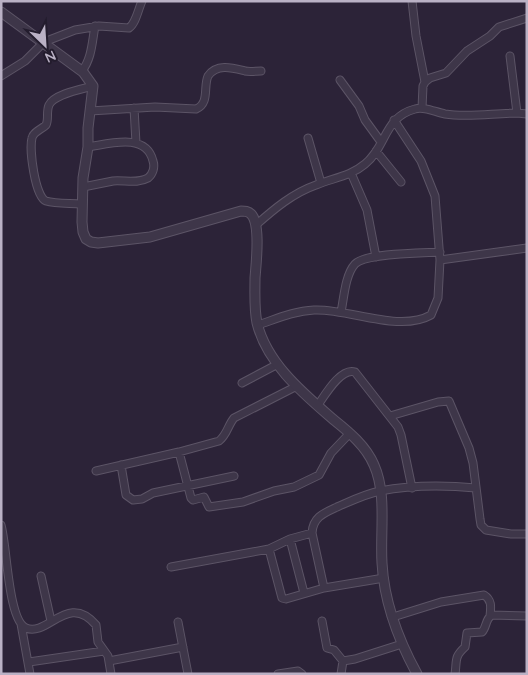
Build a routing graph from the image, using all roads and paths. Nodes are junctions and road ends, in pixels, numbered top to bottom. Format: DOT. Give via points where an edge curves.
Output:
graph roads {
  1 [pos="142,1"];
  2 [pos="412,1"];
  3 [pos="1,12"];
  4 [pos="527,18"];
  5 [pos="95,26"];
  6 [pos="44,42"];
  7 [pos="510,56"];
  8 [pos="82,71"];
  9 [pos="261,71"];
  10 [pos="1,76"];
  11 [pos="340,80"];
  12 [pos="425,82"];
  13 [pos="93,86"];
  14 [pos="134,108"];
  15 [pos="422,108"];
  16 [pos="90,111"];
  17 [pos="518,113"];
  18 [pos="527,114"];
  19 [pos="394,120"];
  20 [pos="308,138"];
  21 [pos="381,142"];
  22 [pos="136,143"];
  23 [pos="88,147"];
  24 [pos="376,151"];
  25 [pos="351,173"];
  26 [pos="401,182"];
  27 [pos="321,183"];
  28 [pos="83,188"];
  29 [pos="81,204"];
  30 [pos="256,225"];
  31 [pos="527,248"];
  32 [pos="376,256"];
  33 [pos="440,256"];
  34 [pos="341,312"];
  35 [pos="258,325"];
  36 [pos="278,364"];
  37 [pos="242,383"];
  38 [pos="297,386"];
  39 [pos="318,405"];
  40 [pos="390,416"];
  41 [pos="350,433"];
  42 [pos="179,452"];
  43 [pos="121,465"];
  44 [pos="96,471"];
  45 [pos="234,476"];
  46 [pos="187,486"];
  47 [pos="412,488"];
  48 [pos="476,488"];
  49 [pos="380,491"];
  50 [pos="1,525"];
  51 [pos="312,533"];
  52 [pos="527,534"];
  53 [pos="290,539"];
  54 [pos="269,549"];
  55 [pos="171,567"];
  56 [pos="5,574"];
  57 [pos="41,576"];
  58 [pos="384,578"];
  59 [pos="324,588"];
  60 [pos="304,594"];
  61 [pos="490,616"];
  62 [pos="527,616"];
  63 [pos="393,617"];
  64 [pos="52,621"];
  65 [pos="322,621"];
  66 [pos="178,622"];
  67 [pos="21,624"];
  68 [pos="402,644"];
  69 [pos="183,647"];
  70 [pos="104,651"];
  71 [pos="109,661"];
  72 [pos="343,661"];
  73 [pos="29,662"];
  74 [pos="30,674"];
  75 [pos="111,674"];
  76 [pos="188,674"];
  77 [pos="278,674"];
  78 [pos="302,674"];
  79 [pos="341,674"];
  80 [pos="417,674"];
  81 [pos="455,674"];
  1 -- 5 [label="street" via="134,24 129,28"];
  2 -- 12 [label="street"];
  3 -- 6 [label="street"];
  4 -- 12 [label="street" via="499,27 467,51 446,73"];
  5 -- 6 [label="street"];
  5 -- 8 [label="street" via="91,52"];
  6 -- 8 [label="street"];
  6 -- 10 [label="street" via="25,61"];
  7 -- 17 [label="street"];
  8 -- 13 [label="street"];
  9 -- 14 [label="street" via="227,67 210,73 200,108"];
  11 -- 21 [label="street"];
  12 -- 15 [label="street"];
  13 -- 16 [label="street"];
  13 -- 29 [label="street" via="52,101 48,122 32,138 37,190 41,197 46,201"];
  14 -- 16 [label="street"];
  14 -- 22 [label="street"];
  15 -- 17 [label="street" via="452,115"];
  15 -- 19 [label="street" via="408,111"];
  16 -- 23 [label="street"];
  17 -- 18 [label="street"];
  19 -- 21 [label="street"];
  19 -- 33 [label="street" via="432,184"];
  20 -- 27 [label="street"];
  21 -- 24 [label="street"];
  22 -- 23 [label="street"];
  22 -- 28 [label="street" via="150,154 154,166 151,175 136,182 115,181"];
  23 -- 28 [label="street"];
  24 -- 25 [label="street" via="369,161"];
  24 -- 26 [label="street"];
  25 -- 27 [label="street"];
  25 -- 32 [label="street" via="367,210"];
  27 -- 30 [label="street" via="283,203"];
  28 -- 29 [label="street"];
  29 -- 30 [label="street" via="83,232 91,242 150,237 241,211 251,214"];
  30 -- 35 [label="street" via="255,301"];
  31 -- 33 [label="street"];
  32 -- 33 [label="street"];
  32 -- 34 [label="street" via="360,260 352,269"];
  33 -- 34 [label="street" via="436,305 431,315 415,320 377,320"];
  34 -- 35 [label="street" via="301,312"];
  35 -- 36 [label="street"];
  36 -- 37 [label="street"];
  36 -- 38 [label="street"];
  38 -- 39 [label="street"];
  38 -- 42 [label="street" via="234,418 219,441"];
  39 -- 40 [label="street" via="333,384 351,371 359,376"];
  39 -- 41 [label="street"];
  40 -- 47 [label="street" via="401,435"];
  40 -- 48 [label="street" via="449,400 469,448"];
  41 -- 46 [label="street" via="331,453 319,475 294,487 243,502 209,507 204,497 192,500"];
  41 -- 49 [label="street" via="374,465"];
  42 -- 43 [label="street"];
  42 -- 46 [label="street"];
  43 -- 44 [label="street"];
  43 -- 46 [label="street" via="126,495 134,500"];
  45 -- 46 [label="street"];
  47 -- 48 [label="street"];
  47 -- 49 [label="street"];
  48 -- 52 [label="street" via="483,528"];
  49 -- 51 [label="street" via="323,514 312,525"];
  49 -- 58 [label="street"];
  50 -- 56 [label="street"];
  51 -- 53 [label="street"];
  51 -- 59 [label="street"];
  53 -- 54 [label="street"];
  53 -- 60 [label="street"];
  54 -- 55 [label="street"];
  54 -- 60 [label="street" via="282,598"];
  56 -- 67 [label="street"];
  57 -- 64 [label="street"];
  58 -- 59 [label="street"];
  58 -- 63 [label="street"];
  59 -- 60 [label="street"];
  61 -- 62 [label="street"];
  61 -- 63 [label="street" via="491,605 484,595 441,602"];
  61 -- 81 [label="street" via="482,632 466,635 465,647 457,654"];
  63 -- 68 [label="street"];
  64 -- 67 [label="street" via="30,628"];
  64 -- 70 [label="street" via="73,613 89,619 96,624 98,642"];
  65 -- 72 [label="street" via="327,648 334,650"];
  66 -- 69 [label="street"];
  67 -- 73 [label="street"];
  68 -- 72 [label="street"];
  68 -- 80 [label="street"];
  69 -- 71 [label="street"];
  69 -- 76 [label="street"];
  70 -- 71 [label="street"];
  70 -- 73 [label="street"];
  71 -- 75 [label="street"];
  72 -- 79 [label="street"];
  73 -- 74 [label="street"];
  77 -- 78 [label="street" via="298,671"];
}
